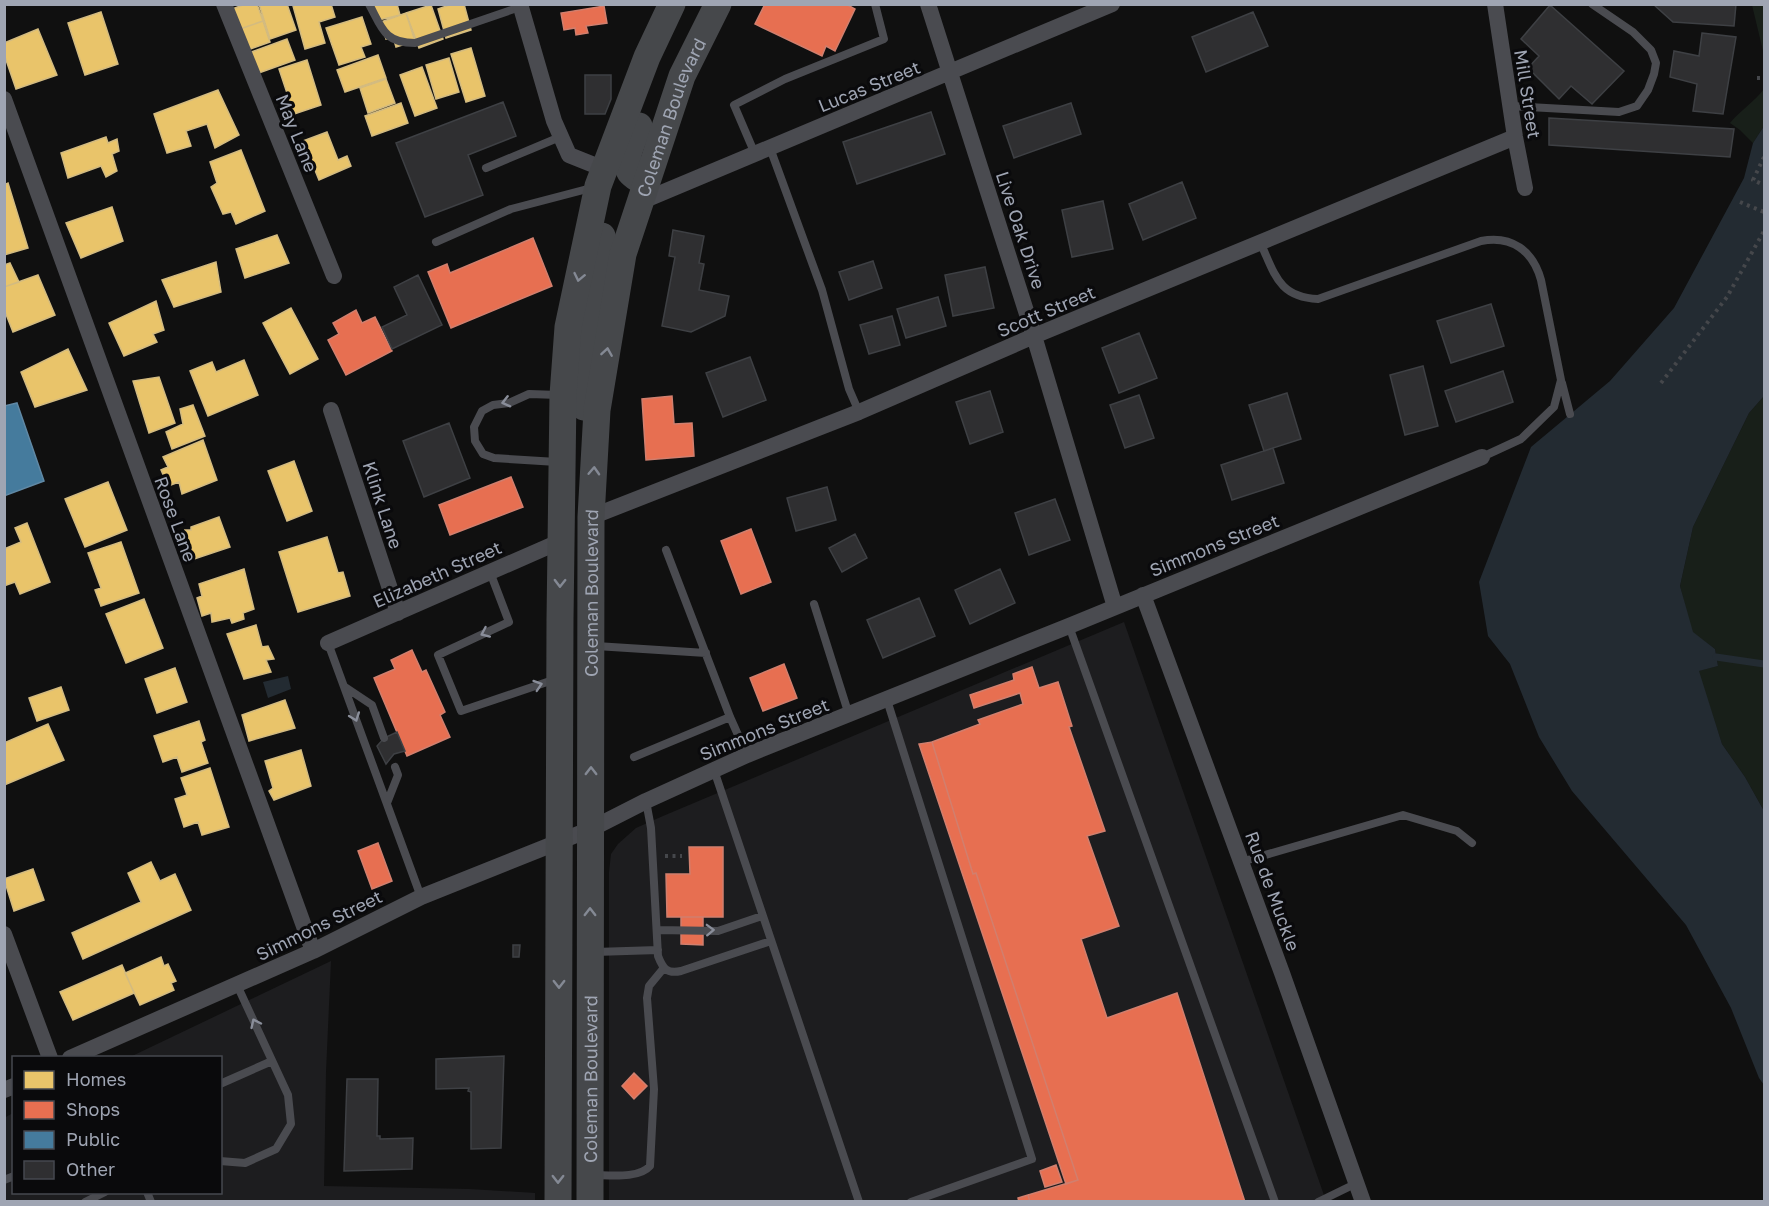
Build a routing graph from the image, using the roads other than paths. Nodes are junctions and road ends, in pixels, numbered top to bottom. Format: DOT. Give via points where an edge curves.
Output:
graph roads {
  1 [pos="224,4"];
  2 [pos="369,4"];
  3 [pos="674,4"];
  4 [pos="718,4"];
  5 [pos="875,4"];
  6 [pos="928,4"];
  7 [pos="1112,4"];
  8 [pos="1592,4"];
  9 [pos="1498,5"];
  10 [pos="520,6"];
  11 [pos="951,73"];
  12 [pos="4,99"];
  13 [pos="1510,106"];
  14 [pos="560,137"];
  15 [pos="1515,137"];
  16 [pos="763,151"];
  17 [pos="486,168"];
  18 [pos="601,177"];
  19 [pos="1525,188"];
  20 [pos="643,193"];
  21 [pos="591,218"];
  22 [pos="436,242"];
  23 [pos="1260,242"];
  24 [pos="334,276"];
  25 [pos="1034,336"];
  26 [pos="1561,380"];
  27 [pos="563,395"];
  28 [pos="331,410"];
  29 [pos="597,410"];
  30 [pos="859,412"];
  31 [pos="1570,414"];
  32 [pos="1482,457"];
  33 [pos="562,462"];
  34 [pos="591,517"];
  35 [pos="561,541"];
  36 [pos="666,550"];
  37 [pos="490,573"];
  38 [pos="1143,595"];
  39 [pos="814,604"];
  40 [pos="1115,607"];
  41 [pos="398,614"];
  42 [pos="1069,626"];
  43 [pos="328,643"];
  44 [pos="591,646"];
  45 [pos="706,653"];
  46 [pos="559,678"];
  47 [pos="344,686"];
  48 [pos="887,700"];
  49 [pos="849,715"];
  50 [pos="730,717"];
  51 [pos="384,738"];
  52 [pos="747,755"];
  53 [pos="634,757"];
  54 [pos="395,766"];
  55 [pos="714,770"];
  56 [pos="646,801"];
  57 [pos="387,803"];
  58 [pos="591,829"];
  59 [pos="559,842"];
  60 [pos="1472,843"];
  61 [pos="1241,862"];
  62 [pos="421,897"];
  63 [pos="762,916"];
  64 [pos="657,930"];
  65 [pos="4,934"];
  66 [pos="771,941"];
  67 [pos="658,950"];
  68 [pos="313,951"];
  69 [pos="591,953"];
  70 [pos="663,969"];
  71 [pos="237,985"];
  72 [pos="49,1056"];
  73 [pos="75,1056"];
  74 [pos="272,1061"];
  75 [pos="222,1083"];
  76 [pos="222,1161"];
  77 [pos="1357,1183"];
  78 [pos="590,1188"];
  79 [pos="101,1194"];
  80 [pos="85,1202"];
  81 [pos="558,1202"];
  82 [pos="859,1202"];
  83 [pos="911,1202"];
  84 [pos="1275,1202"];
  85 [pos="1318,1202"];
  86 [pos="1363,1202"];
  1 -- 24 [label="street, May Lane"];
  2 -- 10 [label="lane" via="387,36 400,43 415,44"];
  3 -- 18 [label="main road, Coleman Boulevard" via="647,57"];
  3 -- 20 [label="main road" via="679,9 680,21 628,157 628,166"];
  4 -- 20 [label="main road, Coleman Boulevard" via="682,76"];
  5 -- 16 [label="lane" via="884,39 785,79 734,105"];
  6 -- 11 [label="street, Live Oak Drive"];
  7 -- 11 [label="street, Lucas Street"];
  8 -- 13 [label="lane" via="1633,32 1651,50 1656,63 1654,74 1637,106 1619,112"];
  9 -- 13 [label="street, Mill Street"];
  10 -- 14 [label="street"];
  11 -- 16 [label="street, Lucas Street"];
  11 -- 25 [label="street, Live Oak Drive"];
  12 -- 68 [label="street, Rose Lane"];
  13 -- 15 [label="street, Mill Street"];
  14 -- 17 [label="lane"];
  14 -- 18 [label="street" via="569,155"];
  15 -- 19 [label="street, Mill Street"];
  15 -- 23 [label="street, Scott Street"];
  16 -- 20 [label="street, Lucas Street"];
  16 -- 30 [label="lane" via="822,290"];
  18 -- 21 [label="main road, Coleman Boulevard"];
  18 -- 22 [label="lane" via="575,190 511,209"];
  29 -- 20 [label="main road, Coleman Boulevard, one-way" via="622,254"];
  21 -- 27 [label="main road, Coleman Boulevard, one-way" via="568,327"];
  21 -- 29 [label="main road" via="604,243 580,401 584,407"];
  23 -- 25 [label="street, Scott Street"];
  23 -- 26 [label="lane" via="1279,284 1302,298 1318,299 1481,241 1507,241 1537,265"];
  25 -- 30 [label="street, Scott Street"];
  25 -- 40 [label="street, Live Oak Drive"];
  26 -- 31 [label="lane"];
  26 -- 32 [label="lane" via="1554,407 1536,426"];
  27 -- 33 [label="main road, Coleman Boulevard"];
  27 -- 33 [label="lane, one-way" via="529,394 493,405 482,411 474,427 475,441 483,454"];
  28 -- 41 [label="street, Klink Lane"];
  34 -- 29 [label="main road, Coleman Boulevard, one-way"];
  30 -- 34 [label="street, Scott Street"];
  32 -- 38 [label="street, Simmons Street"];
  33 -- 35 [label="main road, Coleman Boulevard"];
  34 -- 44 [label="main road, Coleman Boulevard"];
  35 -- 37 [label="street, Elizabeth Street"];
  35 -- 46 [label="main road, Coleman Boulevard, one-way"];
  36 -- 45 [label="lane"];
  37 -- 41 [label="street, Elizabeth Street"];
  37 -- 46 [label="lane, one-way" via="509,622 438,655 460,711"];
  38 -- 40 [label="street, Simmons Street"];
  38 -- 61 [label="street, Rue de Muckle"];
  39 -- 49 [label="lane"];
  40 -- 42 [label="street, Simmons Street"];
  41 -- 43 [label="street, Elizabeth Street"];
  42 -- 48 [label="street, Simmons Street"];
  42 -- 84 [label="lane"];
  43 -- 47 [label="lane"];
  44 -- 45 [label="lane"];
  58 -- 44 [label="main road, Coleman Boulevard, one-way"];
  45 -- 50 [label="lane"];
  46 -- 59 [label="main road, Coleman Boulevard"];
  47 -- 51 [label="lane" via="372,705"];
  47 -- 57 [label="lane, one-way"];
  48 -- 49 [label="street, Simmons Street"];
  48 -- 83 [label="lane" via="1032,1159"];
  49 -- 52 [label="street, Simmons Street"];
  50 -- 52 [label="lane"];
  50 -- 53 [label="lane"];
  52 -- 55 [label="street, Simmons Street"];
  54 -- 57 [label="lane" via="398,775"];
  55 -- 56 [label="street, Simmons Street"];
  55 -- 63 [label="lane"];
  56 -- 58 [label="street, Simmons Street"];
  56 -- 64 [label="lane"];
  57 -- 62 [label="lane"];
  58 -- 59 [label="street, Simmons Street"];
  69 -- 58 [label="main road, Coleman Boulevard, one-way"];
  59 -- 62 [label="street, Simmons Street"];
  59 -- 81 [label="main road, Coleman Boulevard, one-way"];
  60 -- 61 [label="lane" via="1457,831 1403,815"];
  61 -- 77 [label="street, Rue de Muckle"];
  62 -- 68 [label="street, Simmons Street"];
  64 -- 63 [label="lane, one-way" via="718,931"];
  63 -- 66 [label="lane"];
  64 -- 67 [label="lane"];
  65 -- 72 [label="street"];
  66 -- 70 [label="lane" via="681,971 671,973"];
  66 -- 82 [label="lane"];
  67 -- 69 [label="lane"];
  67 -- 70 [label="lane"];
  68 -- 71 [label="street, Simmons Street"];
  69 -- 78 [label="main road, Coleman Boulevard"];
  70 -- 78 [label="lane" via="649,986 647,998 654,1089 650,1166 645,1172"];
  71 -- 73 [label="street, Simmons Street"];
  74 -- 71 [label="lane, one-way"];
  74 -- 75 [label="lane"];
  74 -- 76 [label="lane" via="288,1095 291,1124 276,1149 246,1163"];
  77 -- 85 [label="lane"];
  77 -- 86 [label="street, Rue de Muckle"];
  79 -- 80 [label="lane"];
}
